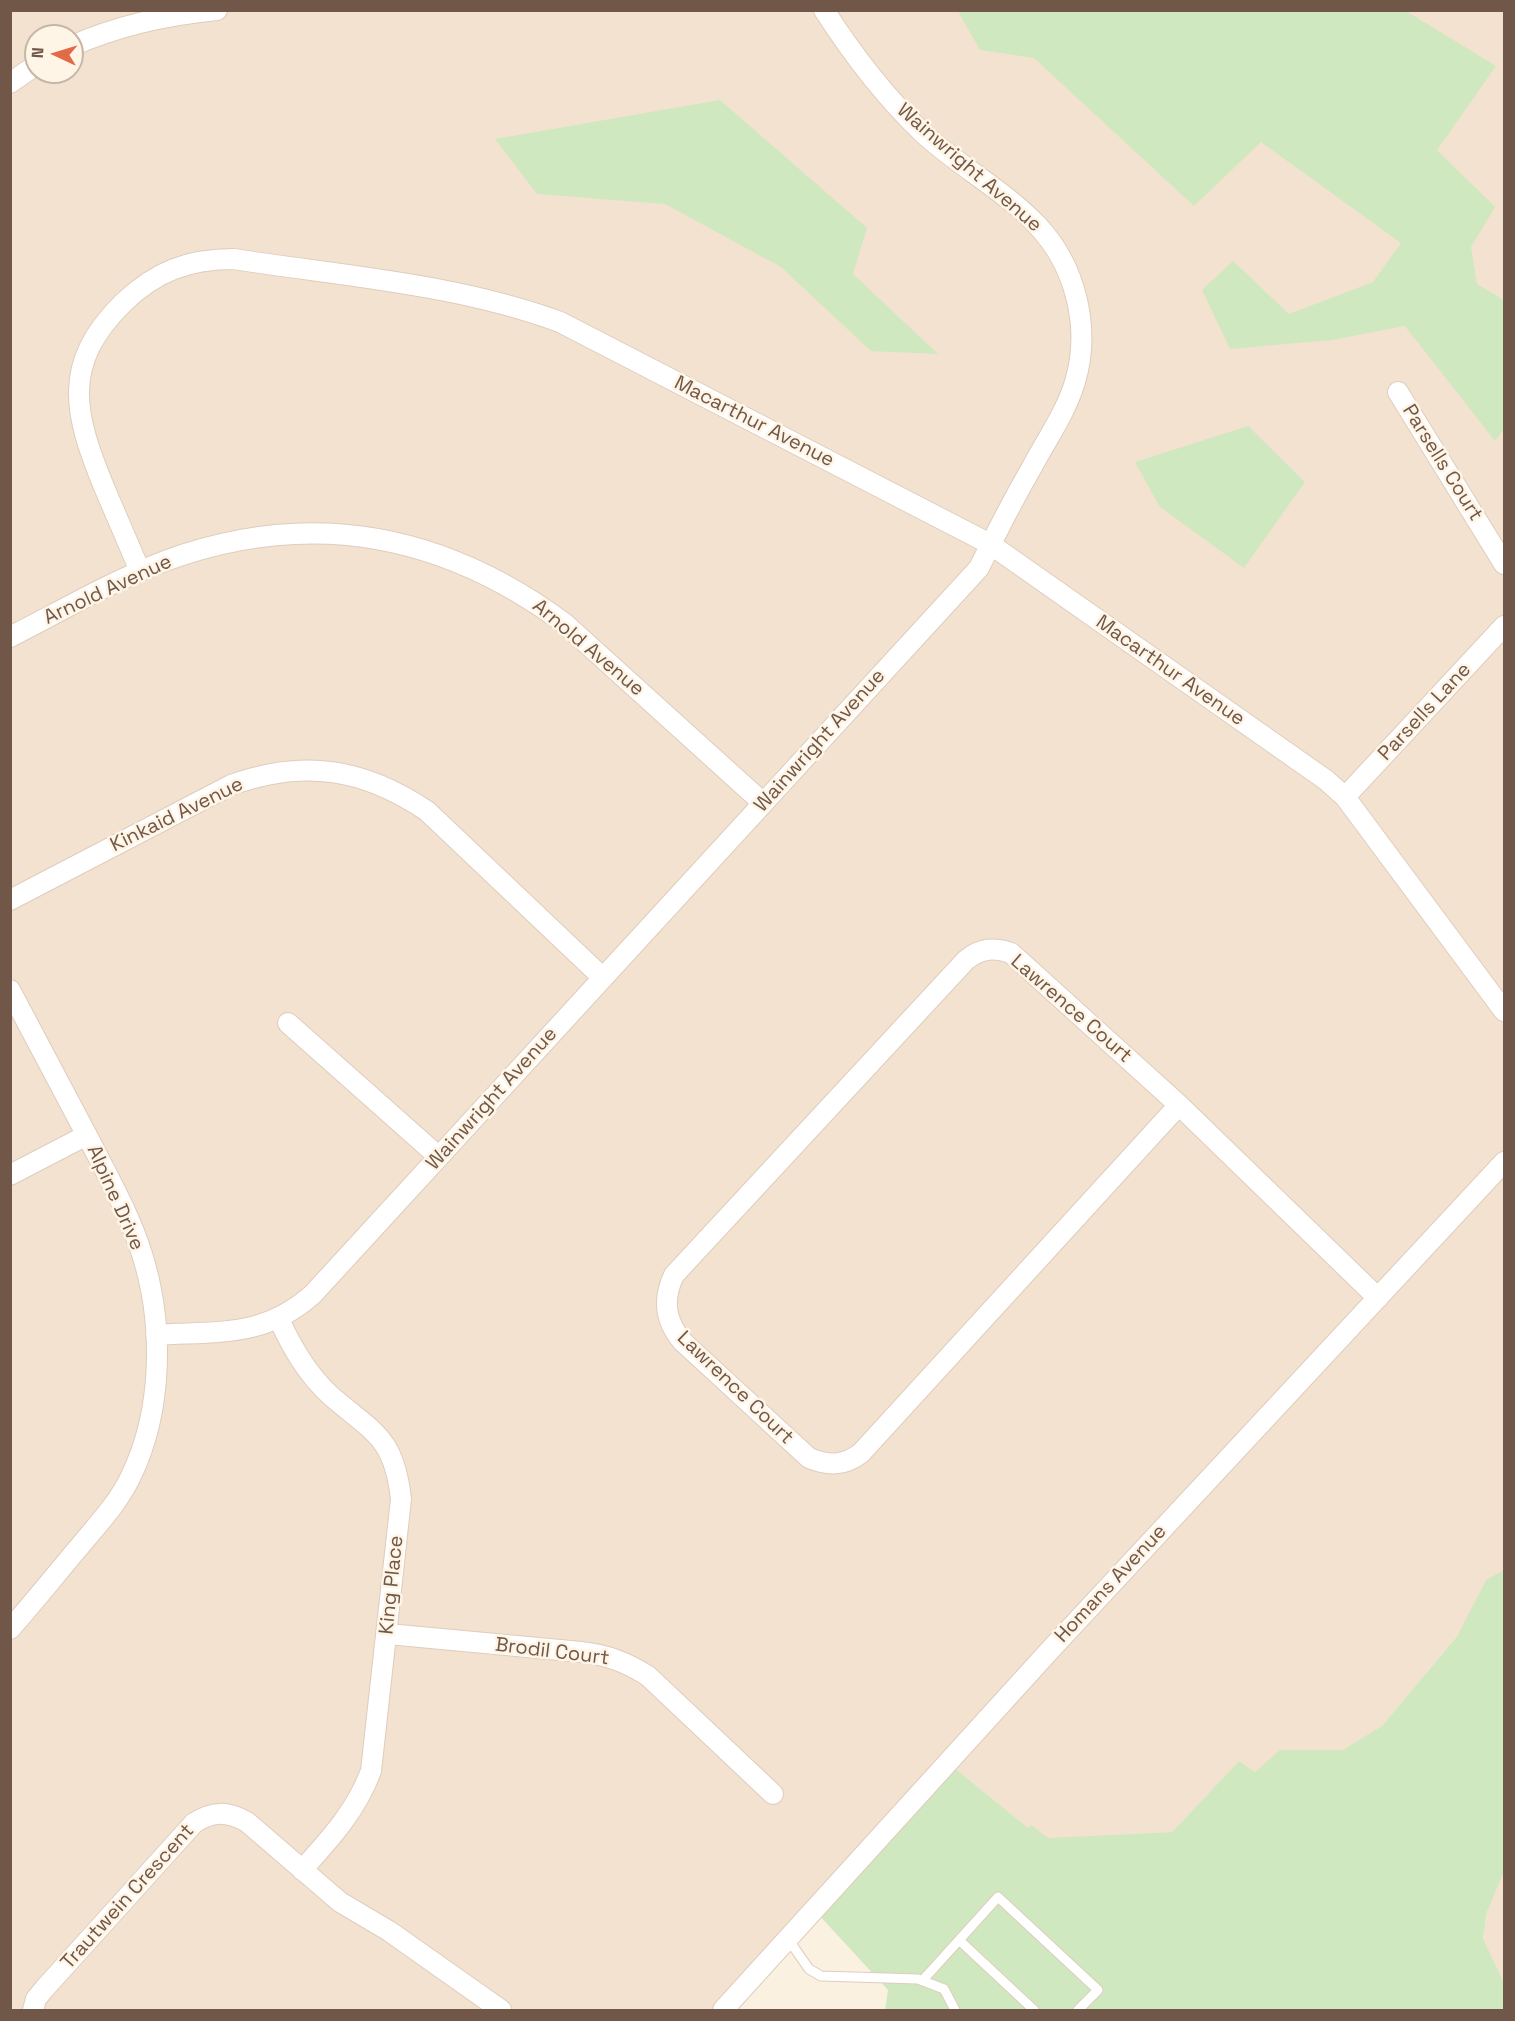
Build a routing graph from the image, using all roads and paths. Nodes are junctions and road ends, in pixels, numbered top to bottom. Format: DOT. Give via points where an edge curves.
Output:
graph roads {
  1 [pos="217,10"];
  2 [pos="824,10"];
  3 [pos="84,41"];
  4 [pos="24,73"];
  5 [pos="10,83"];
  6 [pos="1398,392"];
  7 [pos="990,544"];
  8 [pos="1504,564"];
  9 [pos="140,571"];
  10 [pos="1504,626"];
  11 [pos="10,637"];
  12 [pos="1345,797"];
  13 [pos="763,803"];
  14 [pos="10,900"];
  15 [pos="603,978"];
  16 [pos="10,990"];
  17 [pos="1504,1011"];
  18 [pos="288,1023"];
  19 [pos="1179,1105"];
  20 [pos="87,1135"];
  21 [pos="439,1157"];
  22 [pos="1504,1162"];
  23 [pos="10,1175"];
  24 [pos="1378,1298"];
  25 [pos="279,1320"];
  26 [pos="156,1335"];
  27 [pos="12,1623"];
  28 [pos="388,1634"];
  29 [pos="773,1794"];
  30 [pos="302,1870"];
  31 [pos="788,1939"];
  32 [pos="959,1940"];
  33 [pos="922,1981"];
  34 [pos="731,2008"];
  35 [pos="33,2010"];
  36 [pos="501,2010"];
  37 [pos="955,2010"];
  38 [pos="1034,2010"];
  39 [pos="1078,2010"];
  1 -- 3 [label="street" via="144,20"];
  2 -- 7 [label="street, Wainwright Avenue" via="850,50 923,133 1038,226 1056,250 1077,297 1081,350 1075,381 1065,407"];
  4 -- 5 [label="street"];
  6 -- 8 [label="street, Parsells Court"];
  7 -- 9 [label="street, Macarthur Avenue" via="560,322 477,296 234,259 211,259 186,263 140,287 104,322 83,366 79,414 84,439"];
  7 -- 12 [label="street, Macarthur Avenue"];
  7 -- 13 [label="street, Wainwright Avenue" via="979,567"];
  9 -- 11 [label="street, Arnold Avenue"];
  9 -- 13 [label="street, Arnold Avenue" via="210,547 302,534 379,539 458,561 504,583 564,623"];
  10 -- 12 [label="street, Parsells Lane"];
  12 -- 17 [label="street, Macarthur Avenue"];
  13 -- 15 [label="street, Wainwright Avenue"];
  14 -- 15 [label="street, Kinkaid Avenue" via="231,785 286,771 346,773 375,781 427,811"];
  15 -- 21 [label="street, Wainwright Avenue"];
  16 -- 20 [label="street, Alpine Drive"];
  18 -- 21 [label="street"];
  19 -- 19 [label="street, Lawrence Court" via="1011,953 998,949 979,952 966,960 674,1275 665,1303 668,1317 683,1342 809,1458 823,1464 852,1460"];
  19 -- 24 [label="street, Lawrence Court"];
  20 -- 23 [label="street"];
  20 -- 26 [label="street, Alpine Drive" via="128,1216 142,1256"];
  21 -- 25 [label="street, Wainwright Avenue" via="313,1294"];
  22 -- 24 [label="street, Homans Avenue"];
  24 -- 31 [label="street, Homans Avenue" via="1051,1648"];
  25 -- 26 [label="street, Wainwright Avenue" via="246,1330"];
  25 -- 28 [label="street, King Place" via="309,1372 331,1396 364,1420 392,1457 401,1499"];
  26 -- 27 [label="street, Alpine Drive" via="151,1412 131,1478 115,1504"];
  28 -- 29 [label="street, Brodil Court" via="581,1652 628,1663 648,1676"];
  28 -- 30 [label="street, King Place" via="371,1771 347,1820"];
  30 -- 35 [label="street, Trautwein Crescent" via="247,1822 234,1815 206,1815 194,1823 45,1988"];
  30 -- 36 [label="street, Trautwein Crescent" via="340,1902 389,1931"];
  31 -- 33 [label="lane" via="809,1969 821,1976"];
  31 -- 34 [label="street, Homans Avenue"];
  32 -- 33 [label="lane"];
  32 -- 38 [label="lane"];
  32 -- 39 [label="lane" via="998,1897 1098,1990"];
  33 -- 37 [label="lane" via="944,1989"];
}
